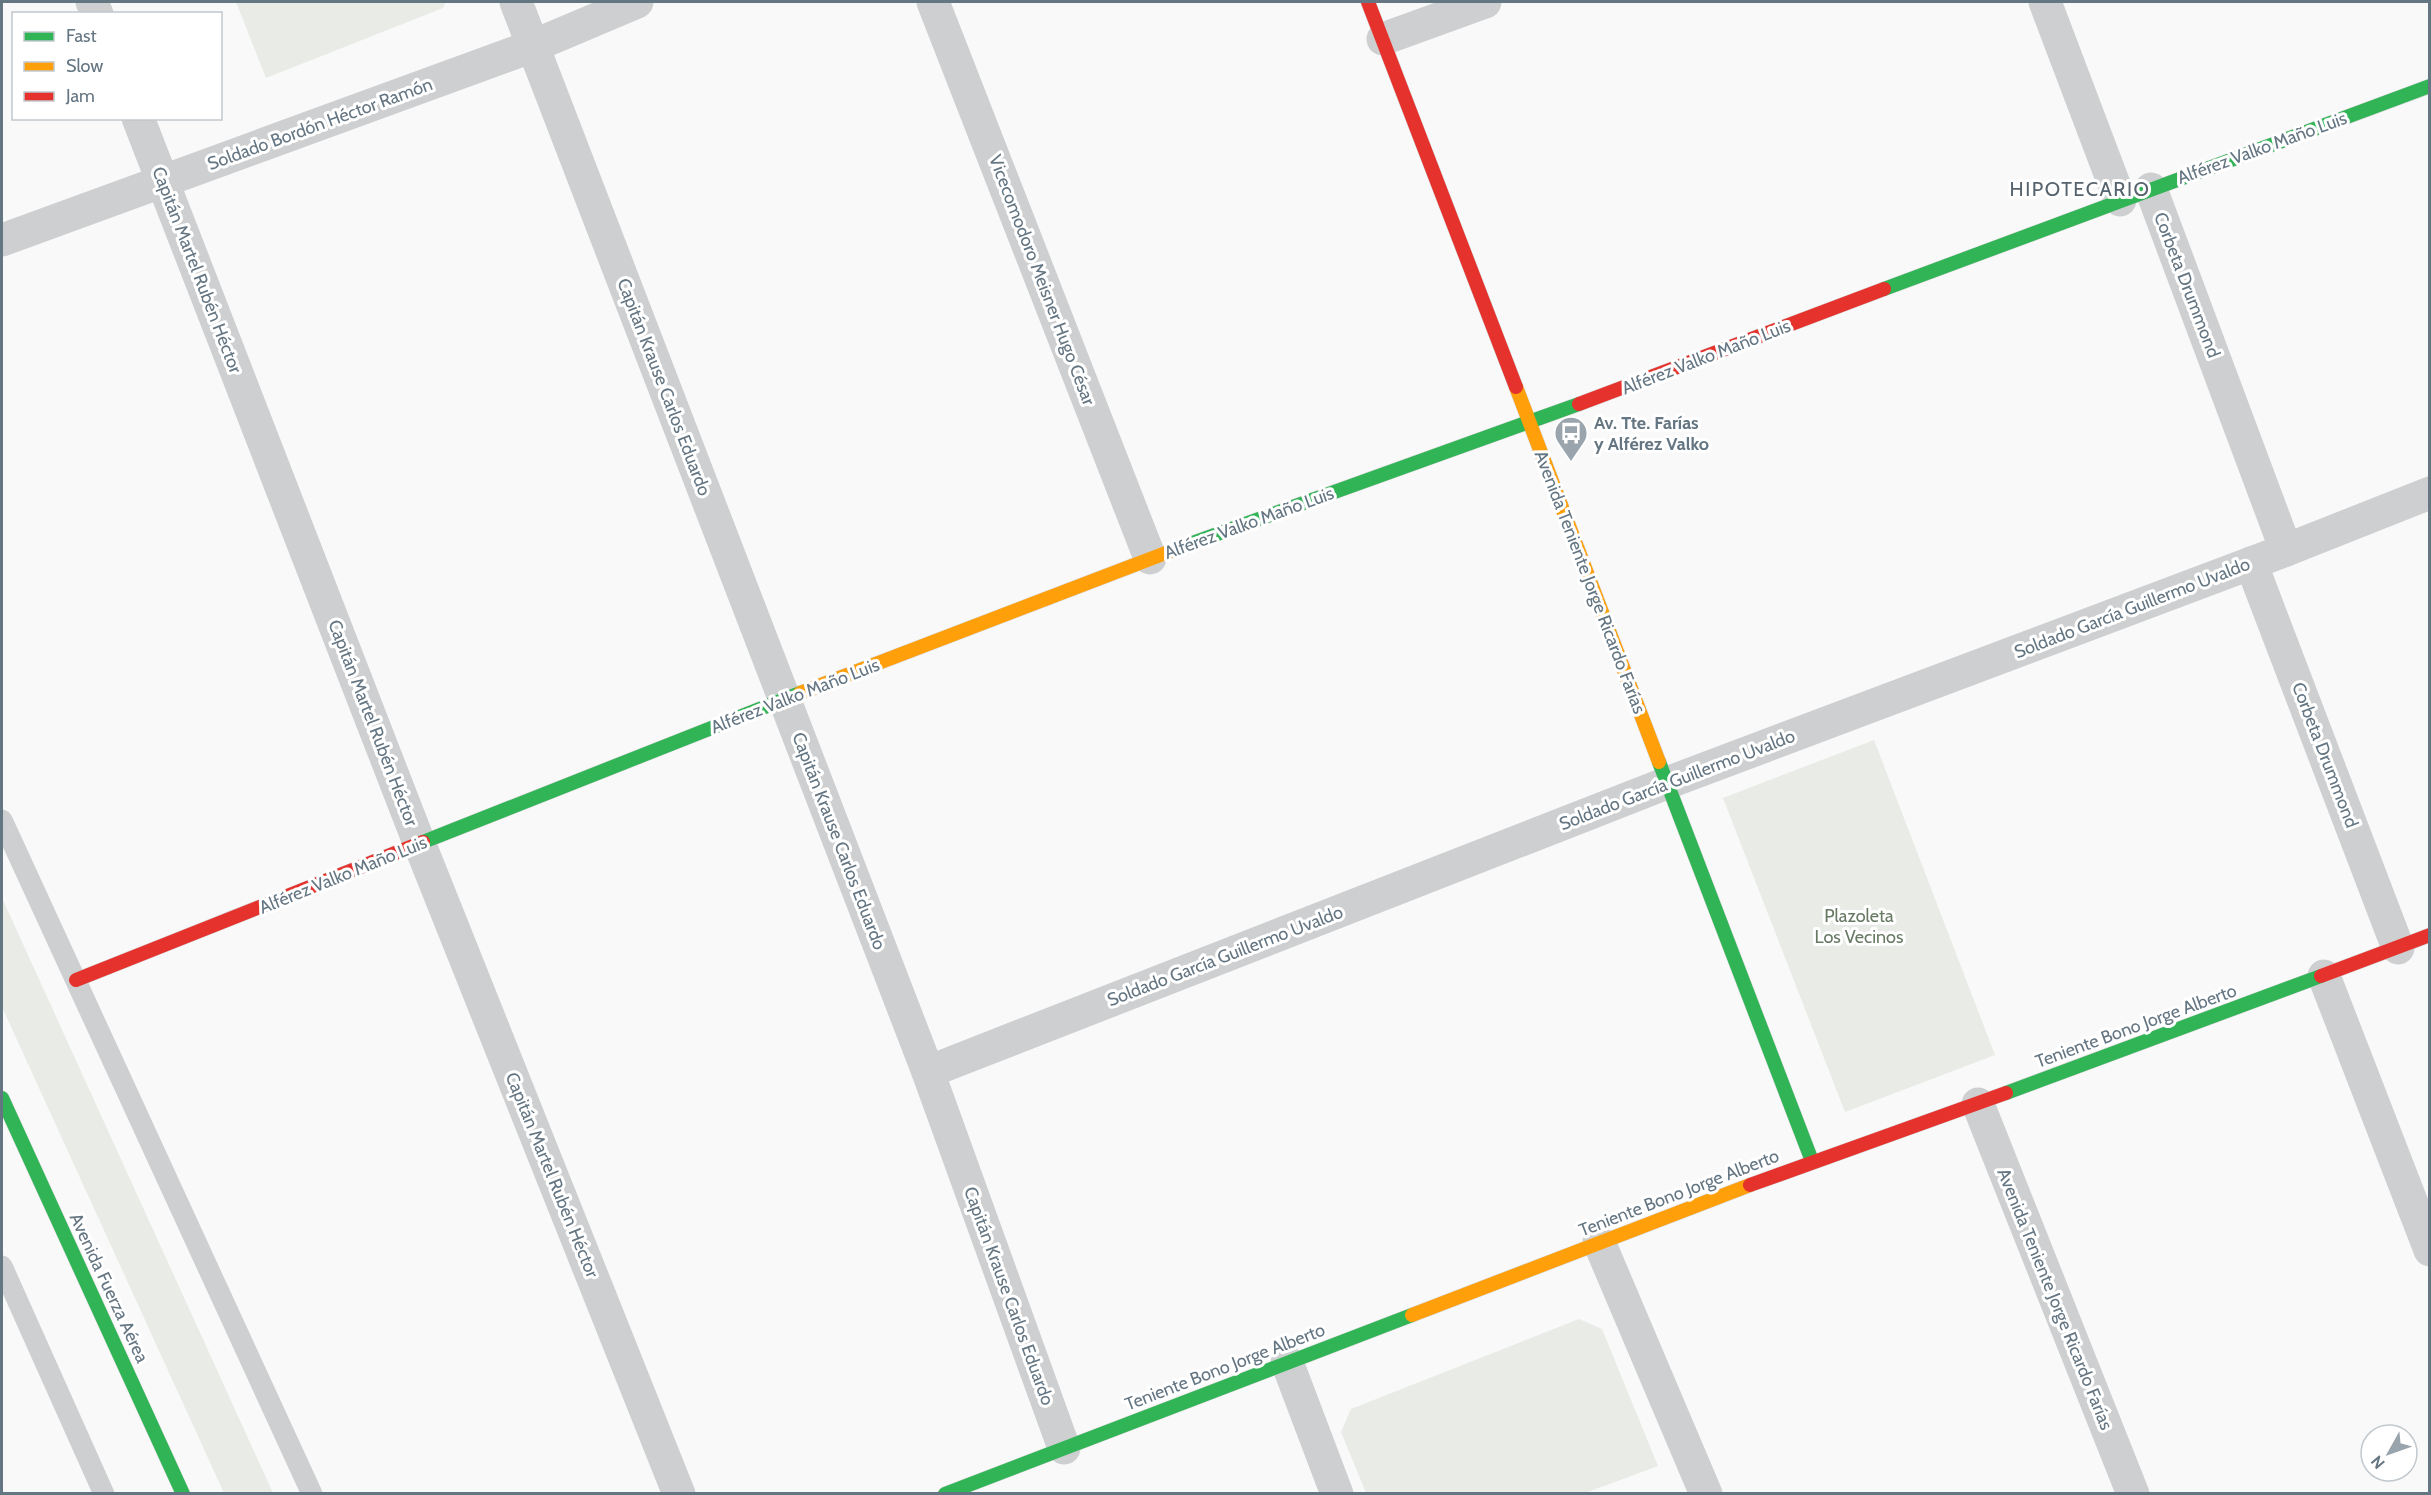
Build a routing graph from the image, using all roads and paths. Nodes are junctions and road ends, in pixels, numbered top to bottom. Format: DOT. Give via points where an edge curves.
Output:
graph roads {
  1 [pos="516,2"];
  2 [pos="637,2"];
  3 [pos="933,2"];
  4 [pos="1368,2"];
  5 [pos="1485,2"];
  6 [pos="2045,2"];
  7 [pos="1383,39"];
  8 [pos="533,46"];
  9 [pos="2430,86"];
  10 [pos="139,120"];
  11 [pos="163,183"];
  12 [pos="2151,189"];
  13 [pos="2120,200"];
  14 [pos="2,240"];
  15 [pos="1530,423"];
  16 [pos="2430,493"];
  17 [pos="2286,550"];
  18 [pos="1150,558"];
  19 [pos="2251,562"];
  20 [pos="784,699"];
  21 [pos="1667,783"];
  22 [pos="2,820"];
  23 [pos="420,845"];
  24 [pos="2430,935"];
  25 [pos="2398,948"];
  26 [pos="2324,976"];
  27 [pos="76,980"];
  28 [pos="928,1072"];
  29 [pos="2,1098"];
  30 [pos="1978,1104"];
  31 [pos="11,1142"];
  32 [pos="1812,1161"];
  33 [pos="1599,1242"];
  34 [pos="2430,1250"];
  35 [pos="2,1266"];
  36 [pos="1287,1362"];
  37 [pos="1064,1448"];
  38 [pos="104,1494"];
  39 [pos="183,1494"];
  40 [pos="312,1494"];
  41 [pos="679,1494"];
  42 [pos="945,1494"];
  43 [pos="1337,1494"];
  44 [pos="1706,1494"];
  45 [pos="2133,1494"];
  1 -- 8 [label="street, Capitán Krause Carlos Eduardo"];
  2 -- 8 [label="street, Soldado Bordón Héctor Ramón"];
  3 -- 18 [label="street, Vicecomodoro Meisner Hugo César"];
  4 -- 7 [label="street, Avenida Teniente Jorge Ricardo Farías"];
  5 -- 7 [label="street"];
  6 -- 13 [label="street"];
  7 -- 15 [label="street, Avenida Teniente Jorge Ricardo Farías"];
  8 -- 11 [label="street, Soldado Bordón Héctor Ramón"];
  8 -- 20 [label="street, Capitán Krause Carlos Eduardo"];
  9 -- 12 [label="street, Alférez Valko Maño Luis"];
  10 -- 11 [label="street, Capitán Martel Rubén Héctor"];
  11 -- 14 [label="street, Soldado Bordón Héctor Ramón"];
  11 -- 23 [label="street, Capitán Martel Rubén Héctor"];
  12 -- 13 [label="street, Alférez Valko Maño Luis"];
  12 -- 17 [label="street, Corbeta Drummond"];
  13 -- 15 [label="street, Alférez Valko Maño Luis"];
  15 -- 18 [label="street, Alférez Valko Maño Luis"];
  15 -- 21 [label="street, Avenida Teniente Jorge Ricardo Farías"];
  16 -- 17 [label="street, Soldado García Guillermo Uvaldo"];
  17 -- 19 [label="street, Soldado García Guillermo Uvaldo"];
  18 -- 20 [label="street, Alférez Valko Maño Luis"];
  19 -- 21 [label="street, Soldado García Guillermo Uvaldo"];
  19 -- 25 [label="street, Corbeta Drummond"];
  20 -- 23 [label="street, Alférez Valko Maño Luis"];
  20 -- 28 [label="street, Capitán Krause Carlos Eduardo"];
  21 -- 28 [label="street, Soldado García Guillermo Uvaldo"];
  21 -- 32 [label="street, Avenida Teniente Jorge Ricardo Farías"];
  22 -- 27 [label="lane"];
  23 -- 27 [label="street, Alférez Valko Maño Luis"];
  23 -- 41 [label="street, Capitán Martel Rubén Héctor"];
  24 -- 25 [label="street, Teniente Bono Jorge Alberto"];
  25 -- 26 [label="street, Teniente Bono Jorge Alberto"];
  26 -- 30 [label="street, Teniente Bono Jorge Alberto"];
  26 -- 34 [label="street"];
  27 -- 40 [label="lane"];
  28 -- 37 [label="street, Capitán Krause Carlos Eduardo"];
  29 -- 31 [label="street, Avenida Fuerza Aérea"];
  30 -- 32 [label="street, Teniente Bono Jorge Alberto"];
  30 -- 45 [label="street, Avenida Teniente Jorge Ricardo Farías"];
  31 -- 39 [label="street, Avenida Fuerza Aérea"];
  32 -- 33 [label="street, Teniente Bono Jorge Alberto"];
  33 -- 36 [label="street, Teniente Bono Jorge Alberto"];
  33 -- 44 [label="street"];
  35 -- 38 [label="lane"];
  36 -- 37 [label="street, Teniente Bono Jorge Alberto"];
  36 -- 43 [label="street"];
  37 -- 42 [label="street, Teniente Bono Jorge Alberto"];
}
